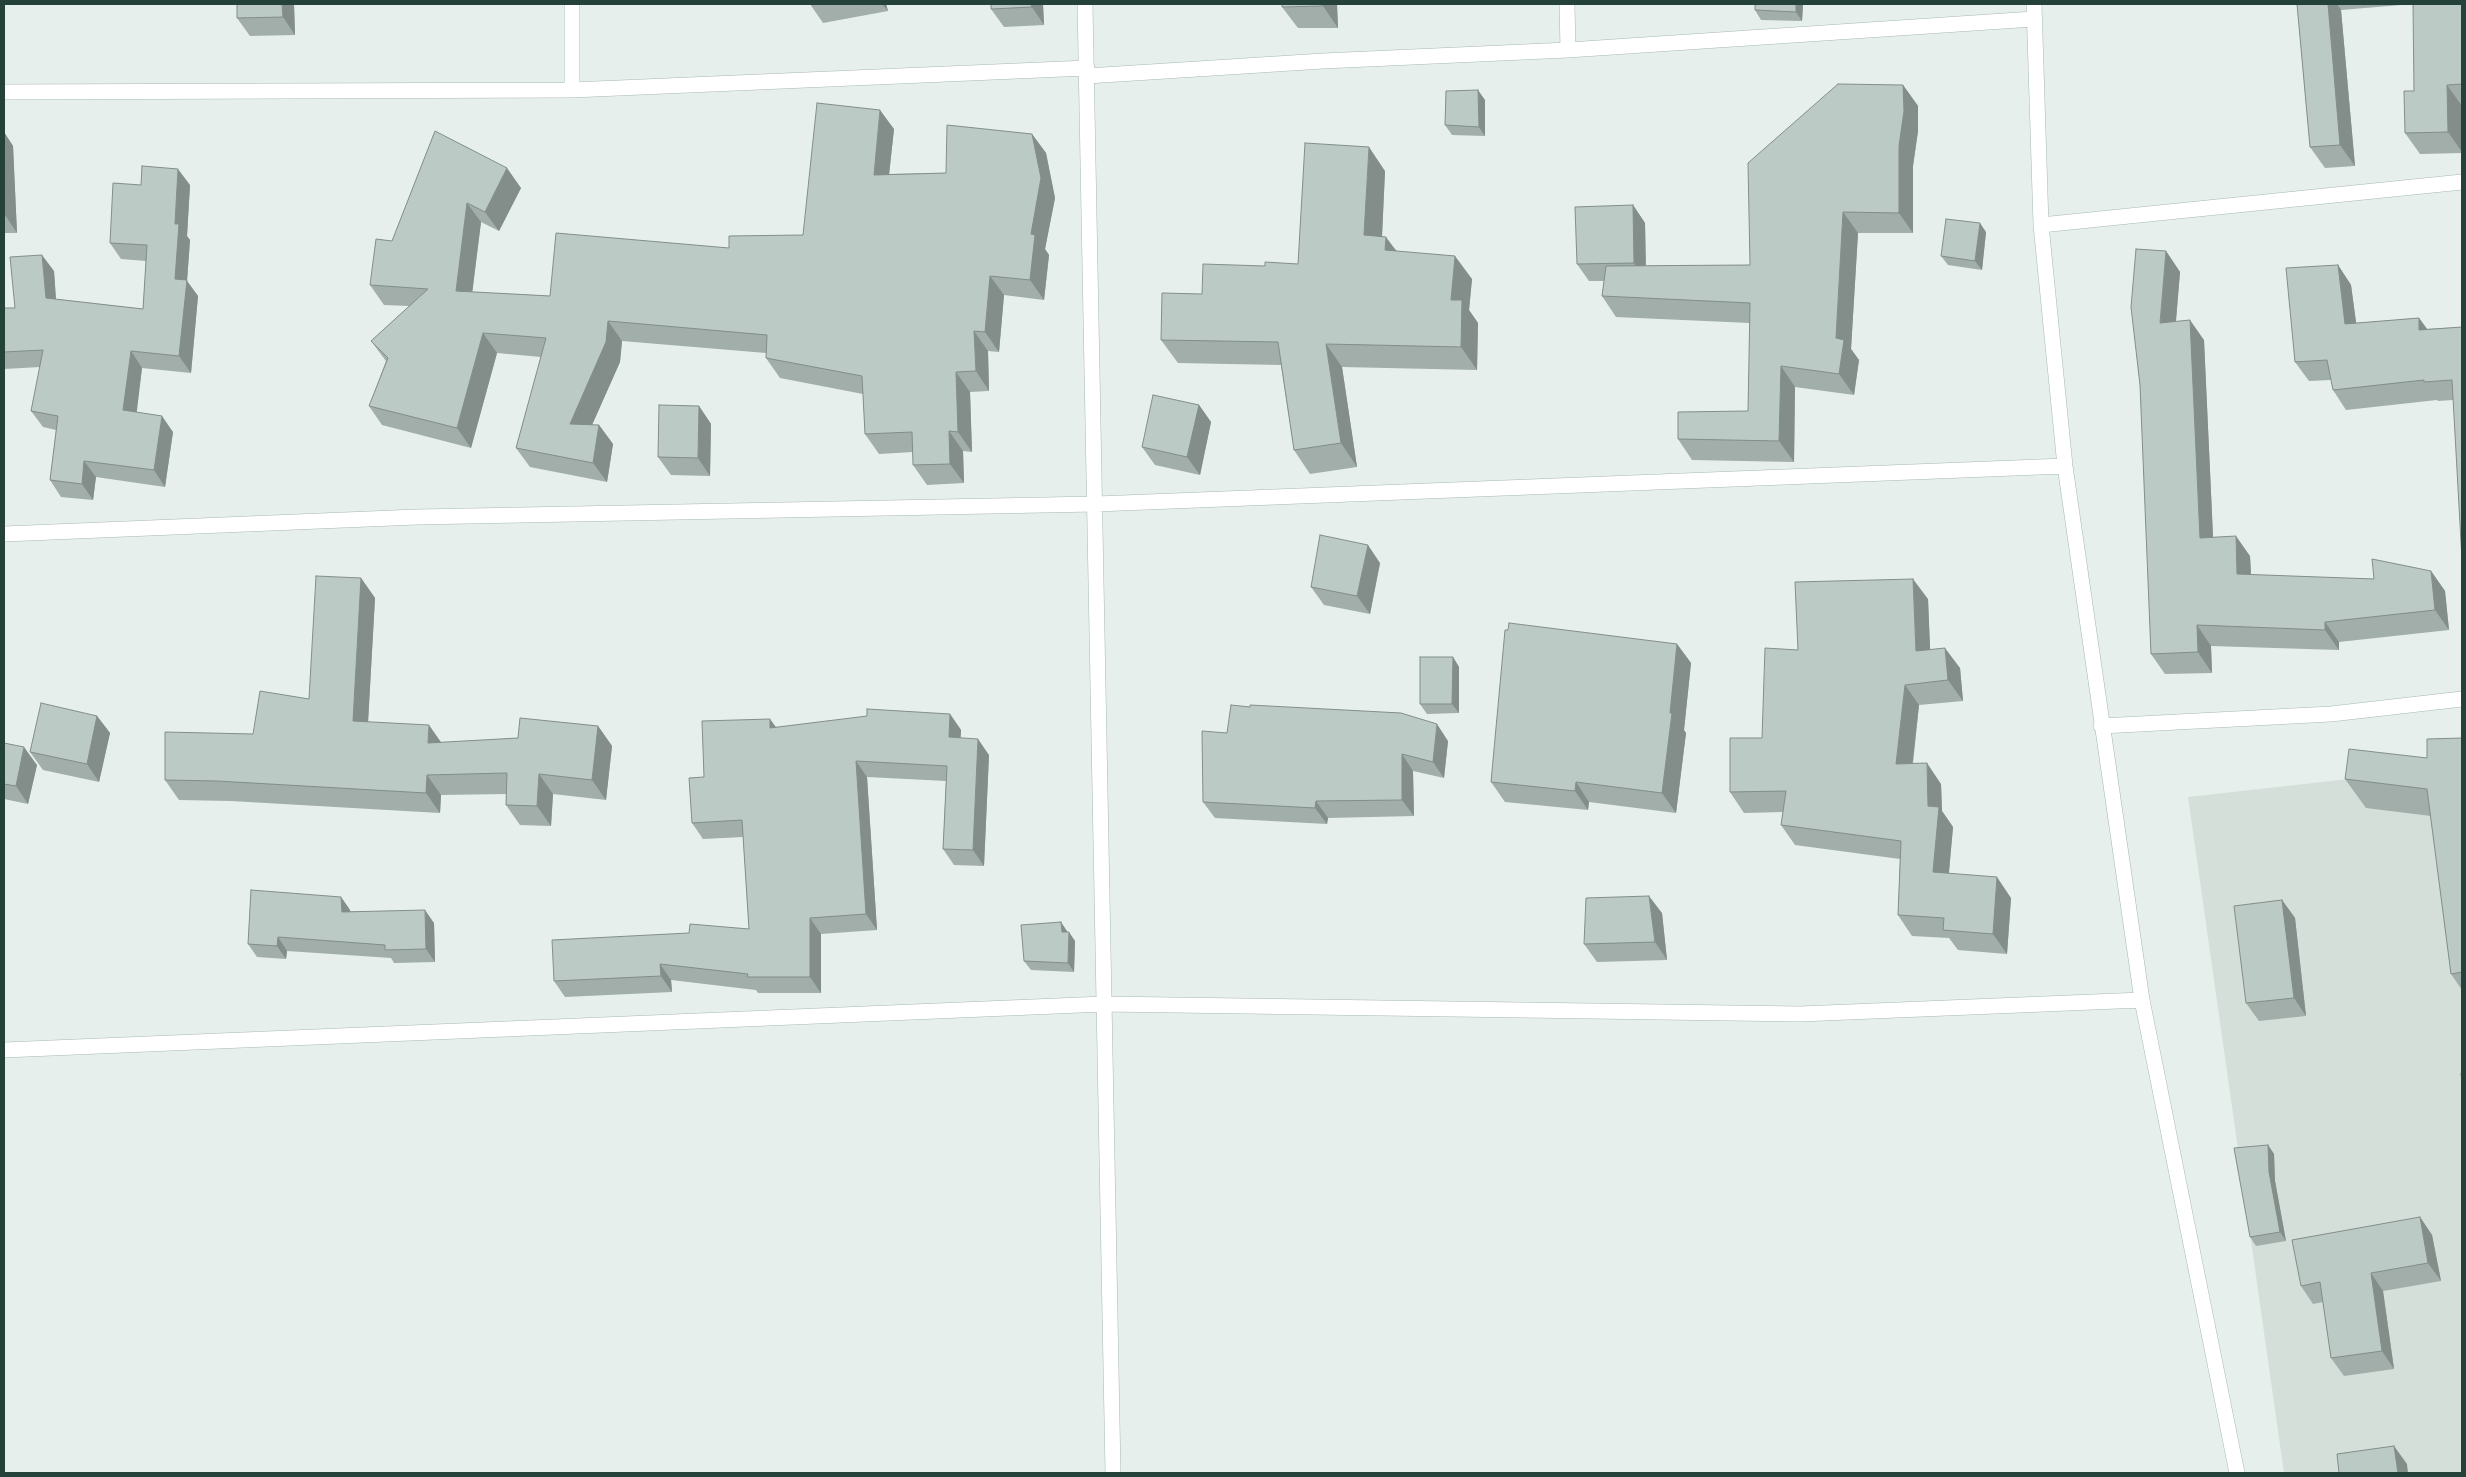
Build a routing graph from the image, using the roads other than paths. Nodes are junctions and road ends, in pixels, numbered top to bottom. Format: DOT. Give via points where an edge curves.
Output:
graph roads {
  1 [pos="572,4"];
  2 [pos="1085,4"];
  3 [pos="1567,4"];
  4 [pos="2034,4"];
  5 [pos="2034,19"];
  6 [pos="1568,50"];
  7 [pos="1087,76"];
  8 [pos="572,90"];
  9 [pos="4,92"];
  10 [pos="2462,182"];
  11 [pos="2041,225"];
  12 [pos="2065,466"];
  13 [pos="1096,504"];
  14 [pos="4,534"];
  15 [pos="2462,699"];
  16 [pos="2101,726"];
  17 [pos="2142,1000"];
  18 [pos="1104,1004"];
  19 [pos="4,1050"];
  20 [pos="1113,1473"];
  21 [pos="2234,1473"];
  1 -- 8 [label="street"];
  2 -- 7 [label="street"];
  3 -- 6 [label="street"];
  4 -- 5 [label="street"];
  5 -- 6 [label="street"];
  5 -- 11 [label="street"];
  6 -- 7 [label="street"];
  7 -- 8 [label="street" via="1087,68"];
  7 -- 13 [label="street"];
  8 -- 9 [label="street"];
  10 -- 11 [label="street"];
  11 -- 12 [label="street"];
  12 -- 13 [label="street"];
  12 -- 16 [label="street"];
  13 -- 14 [label="street" via="416,517"];
  13 -- 18 [label="street"];
  15 -- 16 [label="street" via="2331,714"];
  16 -- 17 [label="street"];
  17 -- 18 [label="street" via="1800,1014"];
  17 -- 21 [label="street"];
  18 -- 19 [label="street"];
  18 -- 20 [label="street"];
}
